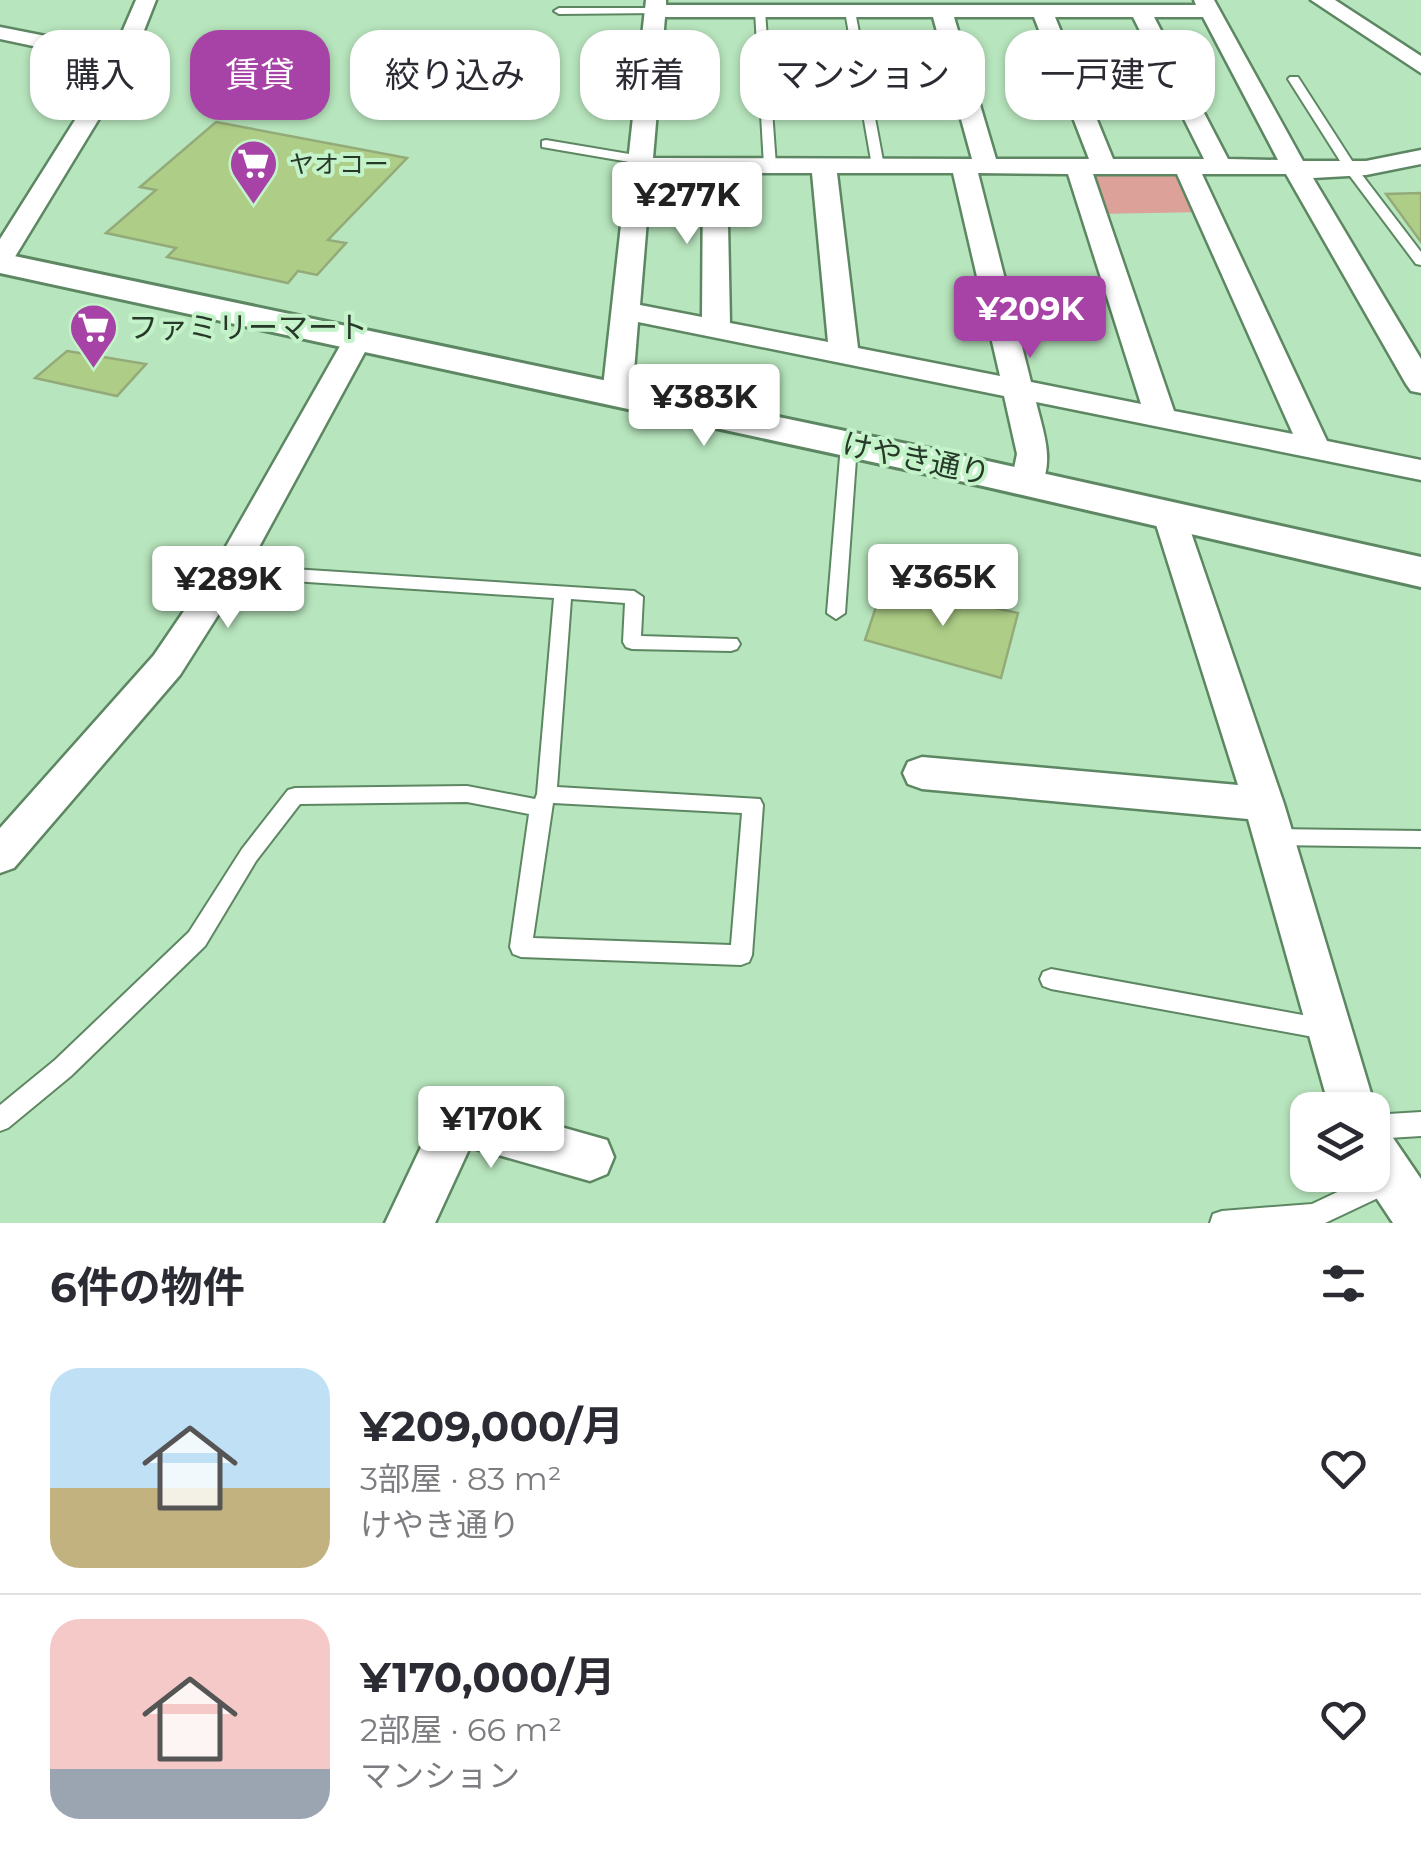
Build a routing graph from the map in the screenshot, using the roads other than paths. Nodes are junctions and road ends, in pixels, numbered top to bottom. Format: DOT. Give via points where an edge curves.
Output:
graph roads {
  1 [pos="146,0"];
  2 [pos="1321,0"];
  3 [pos="655,6"];
  4 [pos="906,6"];
  5 [pos="1207,6"];
  6 [pos="1027,7"];
  7 [pos="559,11"];
  8 [pos="760,11"];
  9 [pos="850,11"];
  10 [pos="942,11"];
  11 [pos="1140,11"];
  12 [pos="134,30"];
  13 [pos="0,33"];
  14 [pos="30,39"];
  15 [pos="1421,66"];
  16 [pos="1294,79"];
  17 [pos="87,120"];
  18 [pos="546,144"];
  19 [pos="1421,157"];
  20 [pos="640,163"];
  21 [pos="716,166"];
  22 [pos="770,166"];
  23 [pos="824,166"];
  24 [pos="878,166"];
  25 [pos="975,166"];
  26 [pos="1091,166"];
  27 [pos="1186,166"];
  28 [pos="1220,166"];
  29 [pos="1297,169"];
  30 [pos="1351,169"];
  31 [pos="1421,261"];
  32 [pos="0,262"];
  33 [pos="628,311"];
  34 [pos="716,329"];
  35 [pos="358,339"];
  36 [pos="844,354"];
  37 [pos="1421,384"];
  38 [pos="1014,388"];
  39 [pos="617,396"];
  40 [pos="1160,418"];
  41 [pos="849,445"];
  42 [pos="1315,448"];
  43 [pos="1421,470"];
  44 [pos="1027,483"];
  45 [pos="1169,515"];
  46 [pos="229,571"];
  47 [pos="1421,572"];
  48 [pos="563,592"];
  49 [pos="836,613"];
  50 [pos="731,644"];
  51 [pos="922,773"];
  52 [pos="543,801"];
  53 [pos="1268,820"];
  54 [pos="1421,839"];
  55 [pos="0,856"];
  56 [pos="1051,979"];
  57 [pos="1330,1030"];
  58 [pos="1349,1092"];
  59 [pos="0,1120"];
  60 [pos="1421,1124"];
  61 [pos="1390,1126"];
  62 [pos="590,1157"];
  63 [pos="1390,1176"];
  64 [pos="1345,1192"];
  65 [pos="1421,1222"];
  66 [pos="410,1223"];
  67 [pos="1222,1223"];
  1 -- 12 [label="street"];
  2 -- 15 [label="street"];
  3 -- 7 [label="lane"];
  3 -- 8 [label="street"];
  3 -- 20 [label="street"];
  4 -- 9 [label="street"];
  4 -- 10 [label="street"];
  5 -- 11 [label="street"];
  5 -- 29 [label="street"];
  6 -- 10 [label="street"];
  6 -- 11 [label="street"];
  6 -- 26 [label="street"];
  8 -- 9 [label="street"];
  8 -- 22 [label="lane"];
  9 -- 24 [label="lane"];
  10 -- 25 [label="street"];
  11 -- 28 [label="street"];
  13 -- 14 [label="street"];
  16 -- 30 [label="lane"];
  17 -- 32 [label="street"];
  18 -- 20 [label="lane"];
  19 -- 30 [label="street"];
  20 -- 21 [label="street"];
  20 -- 33 [label="street"];
  21 -- 22 [label="street"];
  21 -- 34 [label="street"];
  22 -- 23 [label="street"];
  23 -- 24 [label="street"];
  23 -- 36 [label="street"];
  24 -- 25 [label="street"];
  25 -- 26 [label="street"];
  25 -- 38 [label="street"];
  26 -- 27 [label="street"];
  26 -- 40 [label="street"];
  27 -- 28 [label="street"];
  27 -- 42 [label="street"];
  28 -- 29 [label="street"];
  29 -- 30 [label="street"];
  29 -- 37 [label="street"];
  30 -- 31 [label="lane"];
  32 -- 35 [label="street, けやき通り"];
  33 -- 34 [label="street"];
  33 -- 39 [label="street"];
  34 -- 36 [label="street"];
  35 -- 39 [label="street, けやき通り"];
  35 -- 46 [label="street"];
  36 -- 38 [label="street"];
  38 -- 40 [label="street"];
  38 -- 44 [label="street" via="1033,454"];
  39 -- 41 [label="street, けやき通り"];
  40 -- 42 [label="street"];
  41 -- 44 [label="street, けやき通り"];
  41 -- 49 [label="lane"];
  42 -- 43 [label="street"];
  44 -- 45 [label="street, けやき通り"];
  45 -- 47 [label="street, けやき通り"];
  45 -- 53 [label="street"];
  46 -- 48 [label="lane"];
  46 -- 55 [label="street" via="167,665"];
  48 -- 50 [label="lane" via="634,597 632,642"];
  48 -- 52 [label="lane"];
  51 -- 53 [label="street"];
  52 -- 52 [label="lane" via="521,947 741,955 753,805"];
  52 -- 59 [label="lane" via="467,794 296,796 249,855 197,939"];
  53 -- 54 [label="lane"];
  53 -- 57 [label="street"];
  56 -- 57 [label="lane"];
  57 -- 58 [label="street"];
  60 -- 61 [label="lane"];
  62 -- 66 [label="street" via="458,1122"];
  63 -- 65 [label="street"];
  64 -- 67 [label="lane" via="1313,1216"];
}
